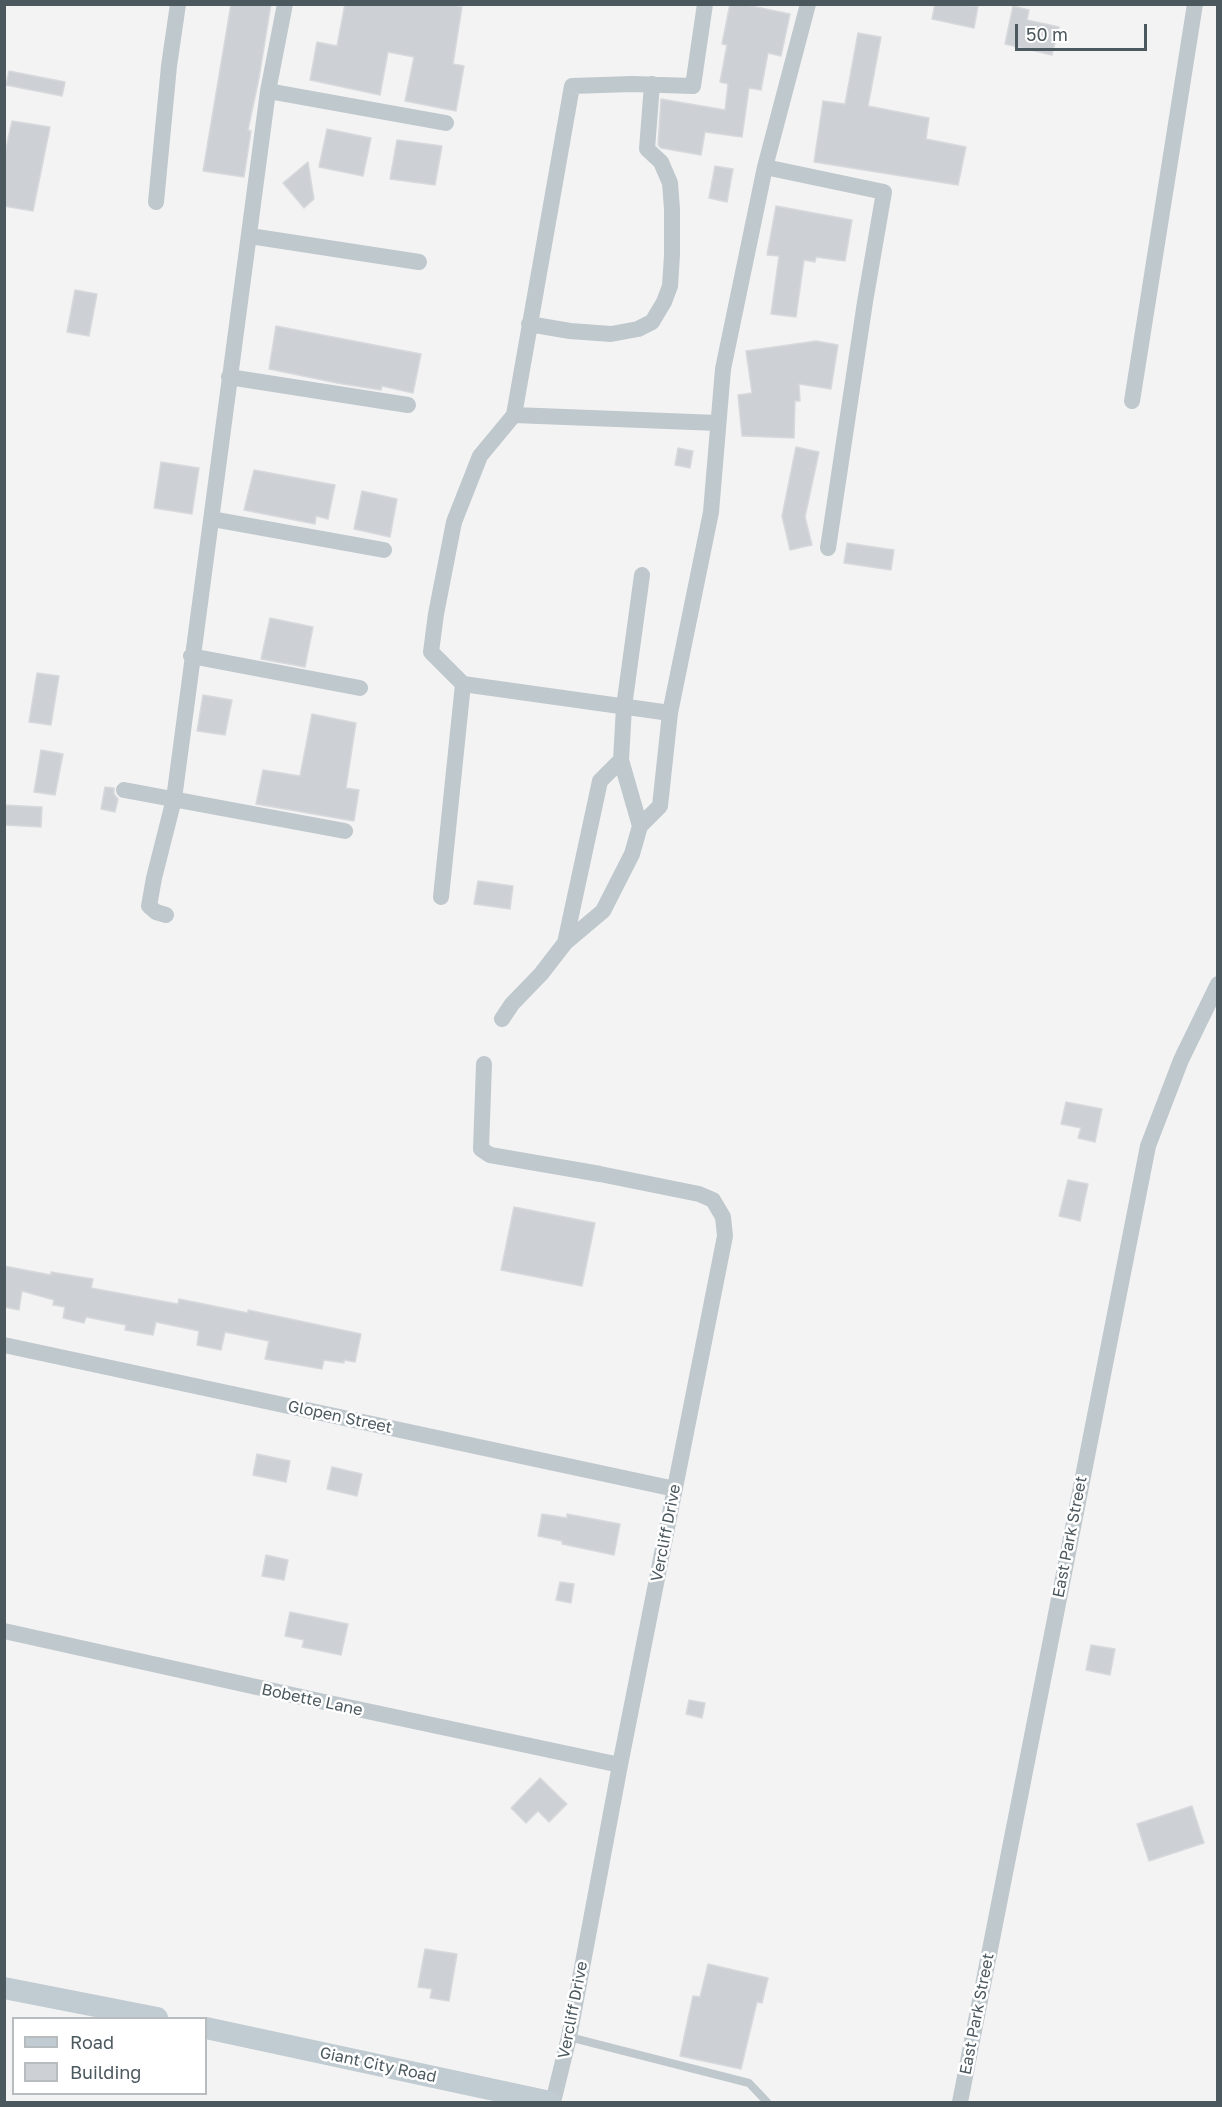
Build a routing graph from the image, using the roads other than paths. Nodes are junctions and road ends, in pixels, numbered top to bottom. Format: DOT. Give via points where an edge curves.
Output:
graph roads {
  1 [pos="178,4"];
  2 [pos="285,4"];
  3 [pos="705,4"];
  4 [pos="808,4"];
  5 [pos="1195,4"];
  6 [pos="652,84"];
  7 [pos="268,91"];
  8 [pos="446,123"];
  9 [pos="765,167"];
  10 [pos="156,202"];
  11 [pos="250,236"];
  12 [pos="419,262"];
  13 [pos="529,324"];
  14 [pos="229,377"];
  15 [pos="1132,400"];
  16 [pos="408,405"];
  17 [pos="514,415"];
  18 [pos="718,423"];
  19 [pos="212,519"];
  20 [pos="828,548"];
  21 [pos="384,550"];
  22 [pos="642,575"];
  23 [pos="191,656"];
  24 [pos="464,684"];
  25 [pos="360,688"];
  26 [pos="624,707"];
  27 [pos="670,713"];
  28 [pos="621,760"];
  29 [pos="124,790"];
  30 [pos="174,799"];
  31 [pos="640,826"];
  32 [pos="345,831"];
  33 [pos="441,897"];
  34 [pos="166,915"];
  35 [pos="565,943"];
  36 [pos="1218,984"];
  37 [pos="502,1019"];
  38 [pos="484,1064"];
  39 [pos="4,1345"];
  40 [pos="675,1489"];
  41 [pos="4,1631"];
  42 [pos="620,1766"];
  43 [pos="4,1988"];
  44 [pos="147,2017"];
  45 [pos="207,2028"];
  46 [pos="569,2037"];
  47 [pos="552,2103"];
  48 [pos="767,2103"];
  49 [pos="960,2103"];
  1 -- 10 [label="street"];
  2 -- 7 [label="street"];
  3 -- 6 [label="street" via="693,86"];
  4 -- 9 [label="street"];
  5 -- 15 [label="street"];
  6 -- 13 [label="street" via="572,86"];
  6 -- 13 [label="street" via="647,149 661,162 670,183 671,200 670,286 664,302 652,321 638,329 611,334"];
  7 -- 8 [label="street"];
  7 -- 11 [label="street"];
  9 -- 18 [label="street" via="723,369"];
  9 -- 20 [label="street" via="885,192"];
  11 -- 12 [label="street"];
  11 -- 14 [label="street"];
  13 -- 17 [label="street"];
  14 -- 16 [label="street"];
  14 -- 19 [label="street"];
  17 -- 18 [label="street"];
  17 -- 24 [label="street" via="480,456 454,522 436,614 431,652"];
  18 -- 27 [label="street" via="711,512"];
  19 -- 21 [label="street"];
  19 -- 23 [label="street"];
  22 -- 26 [label="street"];
  23 -- 25 [label="street"];
  23 -- 30 [label="street"];
  24 -- 26 [label="street"];
  24 -- 33 [label="street"];
  26 -- 27 [label="street"];
  26 -- 28 [label="street"];
  27 -- 31 [label="street" via="660,806"];
  28 -- 31 [label="street"];
  28 -- 35 [label="street" via="600,781"];
  29 -- 30 [label="street"];
  30 -- 32 [label="street"];
  30 -- 34 [label="street" via="149,906"];
  31 -- 35 [label="street" via="632,854 603,911"];
  35 -- 37 [label="street"];
  36 -- 49 [label="street, East Park Street" via="1181,1060 1148,1146"];
  38 -- 40 [label="street, Vercliff Drive" via="481,1149 490,1155 699,1194 713,1200 723,1216 725,1236"];
  39 -- 40 [label="street, Glopen Street"];
  40 -- 42 [label="street, Vercliff Drive"];
  41 -- 42 [label="street, Bobette Lane"];
  42 -- 46 [label="street, Vercliff Drive"];
  43 -- 44 [label="street"];
  45 -- 47 [label="street, Giant City Road"];
  46 -- 47 [label="street, Vercliff Drive"];
  46 -- 48 [label="lane" via="749,2083"];
}
